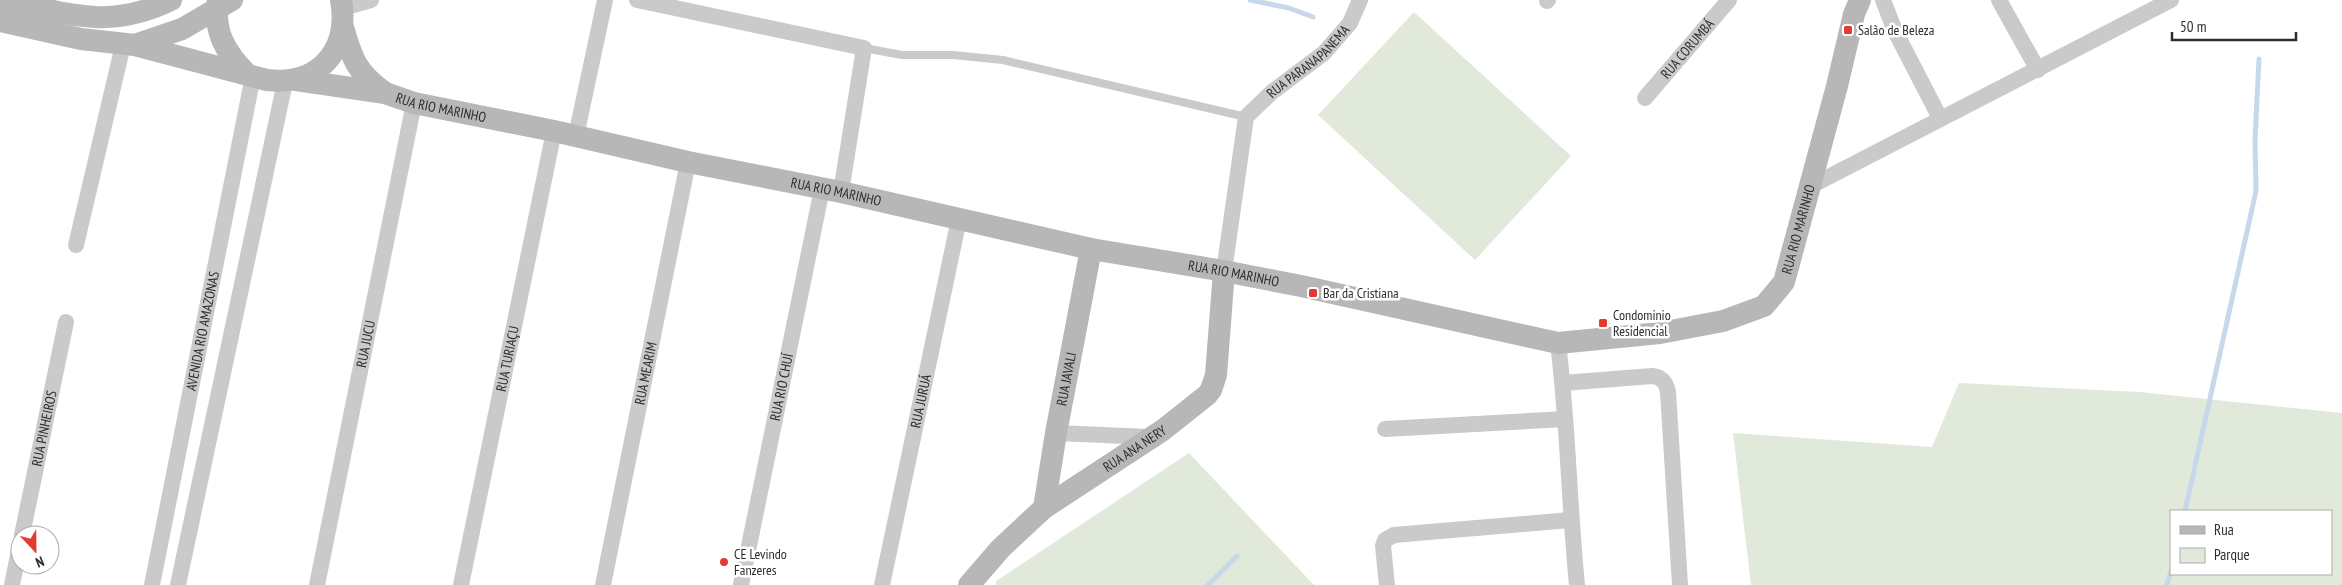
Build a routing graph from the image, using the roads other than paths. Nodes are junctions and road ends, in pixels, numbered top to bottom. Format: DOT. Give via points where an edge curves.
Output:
graph roads {
  1 [pos="4,0"];
  2 [pos="171,0"];
  3 [pos="371,0"];
  4 [pos="605,0"];
  5 [pos="636,0"];
  6 [pos="1360,0"];
  7 [pos="1729,0"];
  8 [pos="1883,0"];
  9 [pos="1999,0"];
  10 [pos="2170,0"];
  11 [pos="222,3"];
  12 [pos="1854,5"];
  13 [pos="342,12"];
  14 [pos="0,22"];
  15 [pos="129,45"];
  16 [pos="864,48"];
  17 [pos="2038,70"];
  18 [pos="250,75"];
  19 [pos="291,81"];
  20 [pos="385,93"];
  21 [pos="1645,98"];
  22 [pos="414,103"];
  23 [pos="1246,117"];
  24 [pos="1940,118"];
  25 [pos="554,131"];
  26 [pos="576,136"];
  27 [pos="688,162"];
  28 [pos="1809,187"];
  29 [pos="831,190"];
  30 [pos="959,219"];
  31 [pos="76,245"];
  32 [pos="1091,249"];
  33 [pos="1224,271"];
  34 [pos="66,322"];
  35 [pos="1558,343"];
  36 [pos="1563,383"];
  37 [pos="1565,419"];
  38 [pos="1385,429"];
  39 [pos="1056,433"];
  40 [pos="1150,437"];
  41 [pos="1044,508"];
  42 [pos="1570,520"];
  43 [pos="24,525"];
  44 [pos="978,580"];
  45 [pos="152,585"];
  46 [pos="178,585"];
  47 [pos="317,585"];
  48 [pos="461,585"];
  49 [pos="602,585"];
  50 [pos="741,585"];
  51 [pos="882,585"];
  52 [pos="1387,585"];
  53 [pos="1577,585"];
  54 [pos="1680,585"];
  1 -- 2 [label="street" via="70,16 95,18 136,14"];
  3 -- 13 [label="street"];
  4 -- 26 [label="street"];
  5 -- 16 [label="street"];
  6 -- 23 [label="street, RUA PARANAPANEMA" via="1350,23 1324,53 1272,92"];
  7 -- 21 [label="street, RUA CORUMBÁ"];
  8 -- 24 [label="street" via="1894,31"];
  9 -- 17 [label="street"];
  10 -- 17 [label="street"];
  11 -- 15 [label="street" via="182,29"];
  11 -- 18 [label="street" via="217,25 221,40 227,52"];
  12 -- 28 [label="street, RUA RIO MARINHO" via="1837,86"];
  13 -- 19 [label="street" via="336,50 314,71"];
  13 -- 20 [label="street, RUA RIO MARINHO" via="356,66"];
  14 -- 15 [label="street, RUA RIO MARINHO" via="81,39"];
  15 -- 18 [label="street, RUA RIO MARINHO"];
  15 -- 31 [label="street"];
  16 -- 23 [label="lane" via="902,55 953,54 993,58"];
  16 -- 29 [label="street, RUA RIO CHUÍ"];
  17 -- 24 [label="street"];
  18 -- 19 [label="street, RUA RIO MARINHO"];
  18 -- 45 [label="street, AVENIDA RIO AMAZONAS"];
  19 -- 20 [label="street, RUA RIO MARINHO"];
  19 -- 46 [label="street, AVENIDA RIO AMAZONAS"];
  20 -- 22 [label="street, RUA RIO MARINHO"];
  22 -- 25 [label="street, RUA RIO MARINHO"];
  22 -- 47 [label="street, RUA JUCU"];
  23 -- 33 [label="street"];
  24 -- 28 [label="street"];
  25 -- 26 [label="street, RUA RIO MARINHO"];
  25 -- 48 [label="street, RUA TURIAÇU"];
  26 -- 27 [label="street, RUA RIO MARINHO"];
  27 -- 29 [label="street, RUA RIO MARINHO"];
  27 -- 49 [label="street, RUA MEARIM"];
  28 -- 35 [label="street, RUA RIO MARINHO" via="1784,282 1764,306 1698,328"];
  29 -- 30 [label="street, RUA RIO MARINHO"];
  29 -- 50 [label="street, RUA RIO CHUÍ"];
  30 -- 32 [label="street, RUA RIO MARINHO"];
  30 -- 51 [label="street, RUA JURUÁ"];
  32 -- 33 [label="street, RUA RIO MARINHO"];
  32 -- 39 [label="street, RUA JAVALI"];
  33 -- 35 [label="street, RUA RIO MARINHO"];
  33 -- 40 [label="street, RUA ANA NERY" via="1214,383 1207,395"];
  34 -- 43 [label="street, RUA PINHEIROS"];
  35 -- 36 [label="street"];
  36 -- 37 [label="street"];
  36 -- 54 [label="street" via="1652,376 1664,382 1668,392"];
  37 -- 38 [label="street"];
  37 -- 42 [label="street"];
  39 -- 40 [label="street"];
  39 -- 41 [label="street, RUA JAVALI"];
  40 -- 41 [label="street, RUA ANA NERY"];
  41 -- 44 [label="street, RUA ANA NERY" via="1001,548"];
  42 -- 52 [label="street" via="1394,535 1385,540 1383,546"];
  42 -- 53 [label="street"];
}
